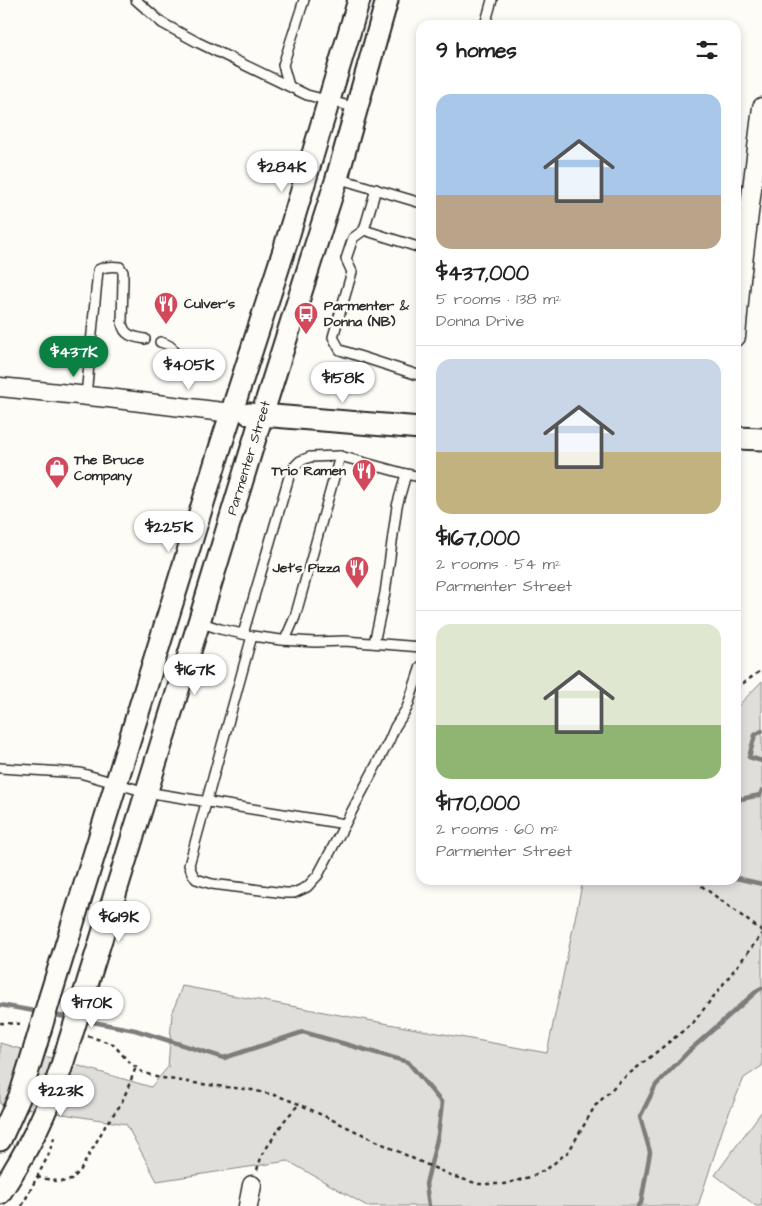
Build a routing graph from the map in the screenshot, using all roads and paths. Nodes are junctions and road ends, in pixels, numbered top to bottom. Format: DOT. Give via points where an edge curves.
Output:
graph roads {
  1 [pos="136,0"];
  2 [pos="304,0"];
  3 [pos="359,0"];
  4 [pos="387,0"];
  5 [pos="492,0"];
  6 [pos="486,20"];
  7 [pos="289,86"];
  8 [pos="329,102"];
  9 [pos="762,107"];
  10 [pos="356,108"];
  11 [pos="337,178"];
  12 [pos="376,189"];
  13 [pos="416,201"];
  14 [pos="364,230"];
  15 [pos="416,246"];
  16 [pos="741,271"];
  17 [pos="145,339"];
  18 [pos="160,342"];
  19 [pos="176,369"];
  20 [pos="416,374"];
  21 [pos="0,387"];
  22 [pos="86,396"];
  23 [pos="231,412"];
  24 [pos="262,415"];
  25 [pos="416,428"];
  26 [pos="741,438"];
  27 [pos="762,439"];
  28 [pos="340,456"];
  29 [pos="406,474"];
  30 [pos="416,476"];
  31 [pos="199,622"];
  32 [pos="248,635"];
  33 [pos="285,640"];
  34 [pos="374,643"];
  35 [pos="416,647"];
  36 [pos="762,670"];
  37 [pos="416,681"];
  38 [pos="741,685"];
  39 [pos="0,768"];
  40 [pos="116,784"];
  41 [pos="146,792"];
  42 [pos="206,802"];
  43 [pos="345,824"];
  44 [pos="700,885"];
  45 [pos="762,933"];
  46 [pos="0,1023"];
  47 [pos="26,1024"];
  48 [pos="74,1041"];
  49 [pos="136,1067"];
  50 [pos="299,1104"];
  51 [pos="0,1140"];
  52 [pos="252,1185"];
  53 [pos="0,1193"];
  54 [pos="22,1206"];
  55 [pos="248,1206"];
  1 -- 7 [label="lane" via="162,23"];
  2 -- 7 [label="lane" via="284,65"];
  3 -- 8 [label="street"];
  4 -- 10 [label="street, Parmenter Street"];
  5 -- 6 [label="lane"];
  7 -- 8 [label="lane"];
  8 -- 10 [label="lane"];
  8 -- 23 [label="street"];
  9 -- 16 [label="street"];
  10 -- 11 [label="street, Parmenter Street"];
  11 -- 12 [label="lane"];
  11 -- 24 [label="street, Parmenter Street"];
  12 -- 13 [label="lane"];
  12 -- 14 [label="lane"];
  14 -- 15 [label="lane"];
  14 -- 20 [label="lane" via="353,238 346,259 352,272 333,337 340,350"];
  17 -- 22 [label="lane" via="126,334 123,329 123,272 120,267 98,270"];
  18 -- 19 [label="lane" via="174,350"];
  21 -- 22 [label="street"];
  22 -- 23 [label="street"];
  23 -- 24 [label="street"];
  23 -- 40 [label="street"];
  24 -- 25 [label="street"];
  24 -- 31 [label="street, Parmenter Street"];
  26 -- 27 [label="street"];
  28 -- 29 [label="lane"];
  28 -- 32 [label="lane" via="310,457 291,470"];
  28 -- 33 [label="lane" via="295,616"];
  29 -- 30 [label="lane"];
  29 -- 34 [label="lane" via="397,506 385,593"];
  31 -- 32 [label="lane"];
  31 -- 41 [label="street, Parmenter Street"];
  32 -- 33 [label="lane"];
  32 -- 42 [label="lane"];
  33 -- 34 [label="lane"];
  34 -- 35 [label="lane"];
  36 -- 38 [label="path"];
  37 -- 43 [label="lane" via="407,708"];
  39 -- 40 [label="lane" via="80,773"];
  40 -- 41 [label="lane"];
  40 -- 51 [label="street, bridge" via="20,1096"];
  41 -- 42 [label="lane"];
  41 -- 48 [label="street, Parmenter Street, bridge" via="82,1001"];
  42 -- 43 [label="lane"];
  42 -- 43 [label="lane" via="189,865 196,879 212,884 294,893 307,887 318,875"];
  44 -- 45 [label="path"];
  45 -- 50 [label="path" via="693,1023 620,1082 596,1106 569,1151 547,1169 530,1177 504,1184 479,1184 454,1177"];
  46 -- 47 [label="path"];
  48 -- 49 [label="path" via="113,1044"];
  48 -- 53 [label="street, Parmenter Street" via="34,1133"];
  49 -- 50 [label="path" via="156,1077 252,1090"];
  49 -- 54 [label="path" via="121,1104 80,1171 71,1180 61,1182 37,1177"];
  50 -- 52 [label="path" via="262,1155"];
  52 -- 55 [label="street"];
}
